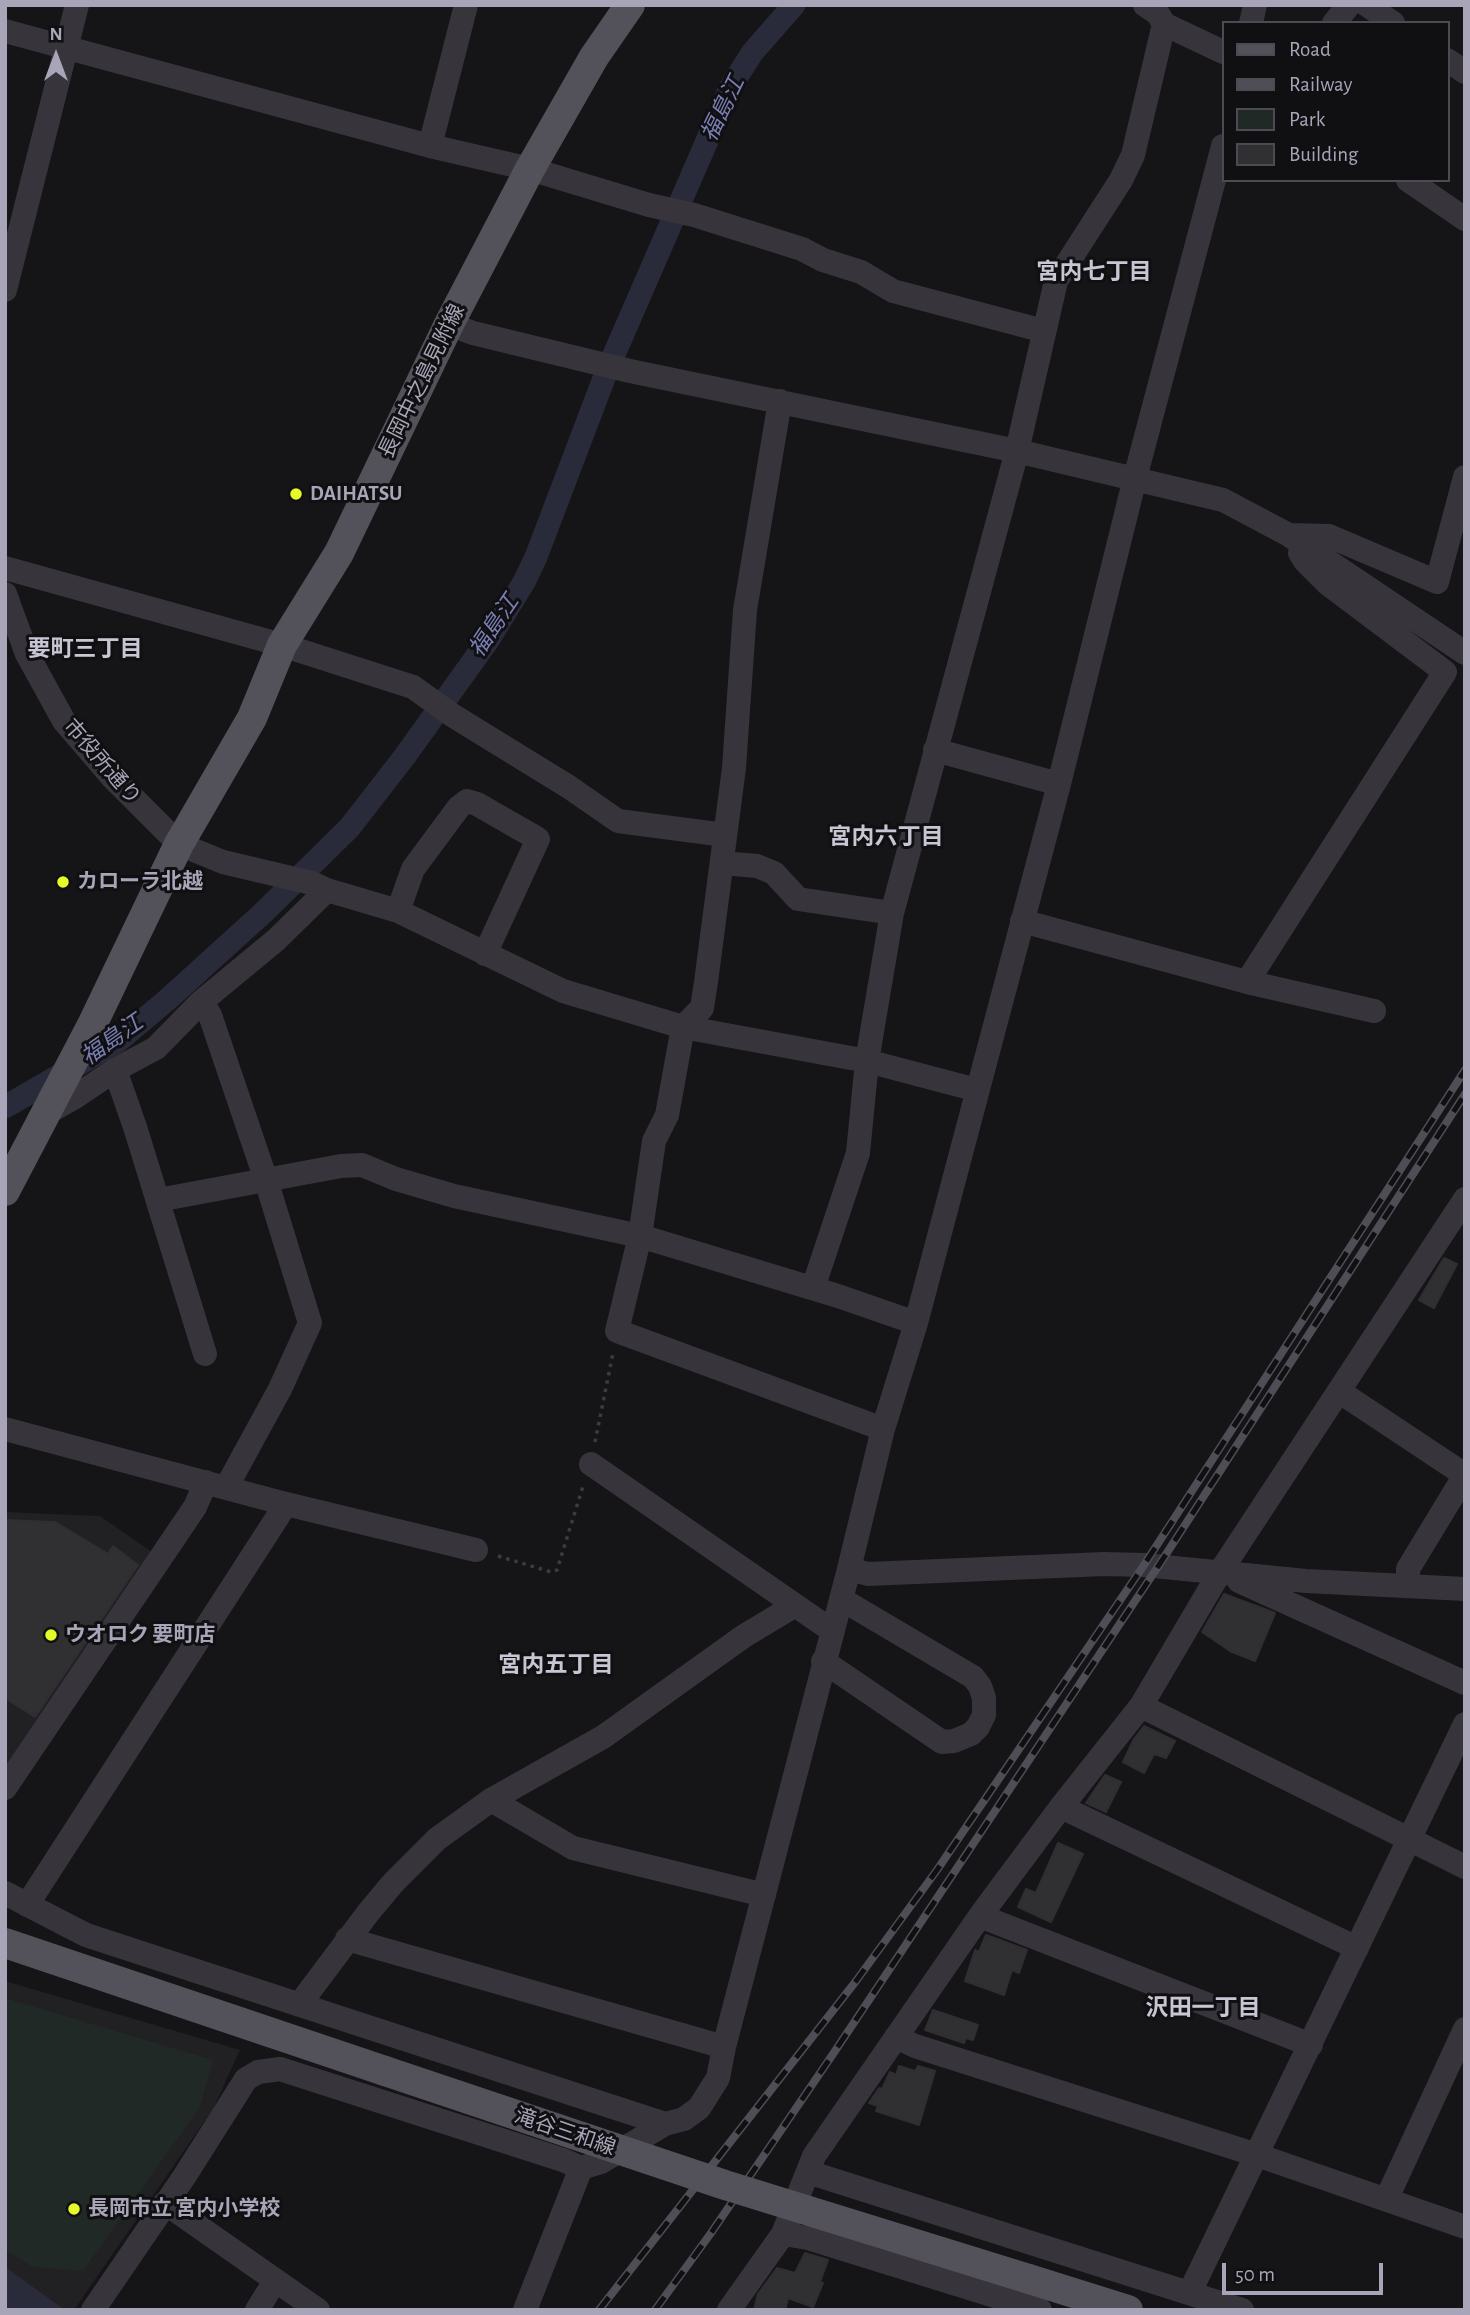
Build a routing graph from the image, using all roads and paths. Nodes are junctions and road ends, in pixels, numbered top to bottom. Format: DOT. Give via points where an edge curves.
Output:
graph roads {
  1 [pos="77,5"];
  2 [pos="466,5"];
  3 [pos="630,5"];
  4 [pos="1145,5"];
  5 [pos="1349,5"];
  6 [pos="1367,5"];
  7 [pos="1336,21"];
  8 [pos="1390,21"];
  9 [pos="1164,24"];
  10 [pos="5,31"];
  11 [pos="65,47"];
  12 [pos="1222,52"];
  13 [pos="1449,61"];
  14 [pos="1465,72"];
  15 [pos="430,146"];
  16 [pos="1222,150"];
  17 [pos="530,169"];
  18 [pos="1411,182"];
  19 [pos="1465,219"];
  20 [pos="5,290"];
  21 [pos="449,324"];
  22 [pos="1044,331"];
  23 [pos="780,401"];
  24 [pos="1017,451"];
  25 [pos="1465,477"];
  26 [pos="1135,478"];
  27 [pos="1289,535"];
  28 [pos="5,568"];
  29 [pos="5,594"];
  30 [pos="282,645"];
  31 [pos="1465,653"];
  32 [pos="935,750"];
  33 [pos="1059,783"];
  34 [pos="725,835"];
  35 [pos="179,844"];
  36 [pos="722,863"];
  37 [pos="319,887"];
  38 [pos="398,911"];
  39 [pos="892,913"];
  40 [pos="1022,921"];
  41 [pos="485,954"];
  42 [pos="1247,982"];
  43 [pos="201,1002"];
  44 [pos="1374,1011"];
  45 [pos="683,1027"];
  46 [pos="867,1061"];
  47 [pos="115,1070"];
  48 [pos="977,1090"];
  49 [pos="51,1103"];
  50 [pos="266,1180"];
  51 [pos="5,1191"];
  52 [pos="1465,1199"];
  53 [pos="159,1200"];
  54 [pos="640,1236"];
  55 [pos="813,1288"];
  56 [pos="916,1323"];
  57 [pos="617,1331"];
  58 [pos="205,1354"];
  59 [pos="1340,1392"];
  60 [pos="5,1429"];
  61 [pos="883,1429"];
  62 [pos="591,1464"];
  63 [pos="1465,1475"];
  64 [pos="216,1484"];
  65 [pos="286,1504"];
  66 [pos="476,1550"];
  67 [pos="849,1569"];
  68 [pos="1220,1572"];
  69 [pos="1408,1586"];
  70 [pos="1465,1589"];
  71 [pos="841,1599"];
  72 [pos="794,1606"];
  73 [pos="831,1630"];
  74 [pos="824,1661"];
  75 [pos="1465,1683"];
  76 [pos="1141,1706"];
  77 [pos="1465,1724"];
  78 [pos="5,1788"];
  79 [pos="491,1800"];
  80 [pos="1061,1807"];
  81 [pos="1409,1838"];
  82 [pos="1465,1867"];
  83 [pos="5,1894"];
  84 [pos="764,1895"];
  85 [pos="27,1905"];
  86 [pos="980,1916"];
  87 [pos="347,1939"];
  88 [pos="5,1943"];
  89 [pos="1357,1948"];
  90 [pos="299,2005"];
  91 [pos="1465,2029"];
  92 [pos="896,2037"];
  93 [pos="1311,2045"];
  94 [pos="724,2047"];
  95 [pos="665,2124"];
  96 [pos="1257,2155"];
  97 [pos="581,2168"];
  98 [pos="807,2172"];
  99 [pos="1387,2199"];
  100 [pos="165,2203"];
  101 [pos="1465,2227"];
  102 [pos="783,2234"];
  103 [pos="275,2281"];
  104 [pos="1190,2292"];
  105 [pos="93,2310"];
  106 [pos="257,2310"];
  107 [pos="318,2310"];
  108 [pos="525,2310"];
  109 [pos="729,2310"];
  110 [pos="1040,2310"];
  111 [pos="1128,2310"];
  112 [pos="1242,2310"];
  1 -- 11 [label="street"];
  2 -- 15 [label="street"];
  3 -- 17 [label="main road, 長岡中之島見附線" via="594,57"];
  4 -- 9 [label="street"];
  5 -- 7 [label="street"];
  6 -- 8 [label="street"];
  9 -- 12 [label="street"];
  9 -- 22 [label="street" via="1133,155 1056,281"];
  10 -- 11 [label="street"];
  11 -- 15 [label="street"];
  11 -- 20 [label="street"];
  13 -- 14 [label="street"];
  15 -- 17 [label="street"];
  16 -- 26 [label="street"];
  17 -- 21 [label="main road, 長岡中之島見附線"];
  17 -- 22 [label="street" via="802,248 861,272 893,291"];
  18 -- 19 [label="street"];
  21 -- 23 [label="street" via="584,361"];
  21 -- 30 [label="main road, 長岡中之島見附線" via="339,553"];
  22 -- 24 [label="street"];
  23 -- 24 [label="street"];
  23 -- 34 [label="street" via="745,610"];
  24 -- 26 [label="street"];
  24 -- 32 [label="street"];
  25 -- 27 [label="street" via="1437,583 1329,536"];
  26 -- 27 [label="street" via="1223,500"];
  26 -- 33 [label="street"];
  27 -- 31 [label="street"];
  27 -- 42 [label="street" via="1305,561 1328,584 1445,672"];
  28 -- 30 [label="street"];
  29 -- 35 [label="street, 市役所通り" via="27,654 64,721"];
  30 -- 34 [label="street" via="413,687 618,821"];
  30 -- 35 [label="main road, 長岡中之島見附線" via="252,718"];
  32 -- 33 [label="street"];
  32 -- 39 [label="street"];
  33 -- 40 [label="street"];
  34 -- 36 [label="street"];
  35 -- 37 [label="street" via="223,862"];
  35 -- 49 [label="main road, 長岡中之島見附線"];
  36 -- 39 [label="street" via="757,866 774,873 798,899"];
  36 -- 45 [label="street" via="702,1008"];
  37 -- 38 [label="street"];
  37 -- 43 [label="street" via="276,940"];
  38 -- 41 [label="street"];
  38 -- 41 [label="street" via="412,869 459,807 467,801 477,804 538,839"];
  39 -- 46 [label="street"];
  40 -- 42 [label="street"];
  40 -- 48 [label="street"];
  41 -- 45 [label="street" via="563,991"];
  42 -- 44 [label="street"];
  43 -- 47 [label="street" via="156,1048"];
  43 -- 50 [label="street" via="210,1015"];
  45 -- 46 [label="street"];
  45 -- 54 [label="street" via="667,1115 654,1141"];
  46 -- 48 [label="street"];
  46 -- 55 [label="street" via="858,1153"];
  47 -- 49 [label="street" via="75,1097"];
  47 -- 53 [label="street"];
  48 -- 56 [label="street"];
  49 -- 51 [label="main road"];
  50 -- 53 [label="street"];
  50 -- 54 [label="street" via="362,1165 454,1196"];
  50 -- 64 [label="street" via="310,1323 280,1389"];
  52 -- 59 [label="street"];
  53 -- 58 [label="street"];
  54 -- 55 [label="street"];
  54 -- 57 [label="street"];
  55 -- 56 [label="street"];
  56 -- 61 [label="street"];
  57 -- 61 [label="street"];
  57 -- 62 [label="path"];
  59 -- 63 [label="street"];
  59 -- 68 [label="street"];
  60 -- 64 [label="street"];
  61 -- 67 [label="street"];
  62 -- 66 [label="path" via="558,1570 551,1572"];
  62 -- 72 [label="street"];
  63 -- 69 [label="street" via="1408,1569"];
  64 -- 65 [label="street"];
  64 -- 78 [label="street" via="195,1507"];
  65 -- 66 [label="street"];
  65 -- 85 [label="street"];
  67 -- 68 [label="street" via="868,1573 1104,1564"];
  67 -- 71 [label="street"];
  68 -- 69 [label="street"];
  68 -- 75 [label="street"];
  68 -- 76 [label="street"];
  69 -- 70 [label="street"];
  71 -- 73 [label="street"];
  71 -- 74 [label="street" via="973,1677 984,1698 984,1715 971,1734 942,1742"];
  72 -- 73 [label="street"];
  72 -- 79 [label="street" via="744,1636 603,1737"];
  73 -- 74 [label="street"];
  74 -- 84 [label="street"];
  76 -- 80 [label="street"];
  76 -- 81 [label="street"];
  77 -- 81 [label="street"];
  79 -- 84 [label="street" via="573,1848"];
  79 -- 87 [label="street" via="437,1839"];
  80 -- 86 [label="street"];
  80 -- 89 [label="street"];
  81 -- 82 [label="street"];
  81 -- 89 [label="street"];
  83 -- 85 [label="street"];
  84 -- 94 [label="street"];
  85 -- 90 [label="street" via="86,1935"];
  86 -- 92 [label="street"];
  86 -- 93 [label="street"];
  87 -- 90 [label="street"];
  87 -- 94 [label="street"];
  88 -- 111 [label="main road, 滝谷三和線, bridge" via="712,2181"];
  89 -- 93 [label="street"];
  90 -- 95 [label="street"];
  91 -- 99 [label="street"];
  92 -- 96 [label="street"];
  92 -- 98 [label="street"];
  93 -- 96 [label="street"];
  94 -- 95 [label="street" via="718,2078 699,2108 684,2119"];
  95 -- 97 [label="street" via="601,2162"];
  96 -- 99 [label="street"];
  96 -- 104 [label="street"];
  97 -- 100 [label="street" via="280,2069 246,2079"];
  97 -- 108 [label="street"];
  98 -- 102 [label="street"];
  98 -- 104 [label="street"];
  99 -- 101 [label="street"];
  100 -- 103 [label="street"];
  100 -- 105 [label="street"];
  102 -- 109 [label="street"];
  102 -- 110 [label="street"];
  103 -- 106 [label="street"];
  103 -- 107 [label="street"];
  104 -- 112 [label="street"];
}
